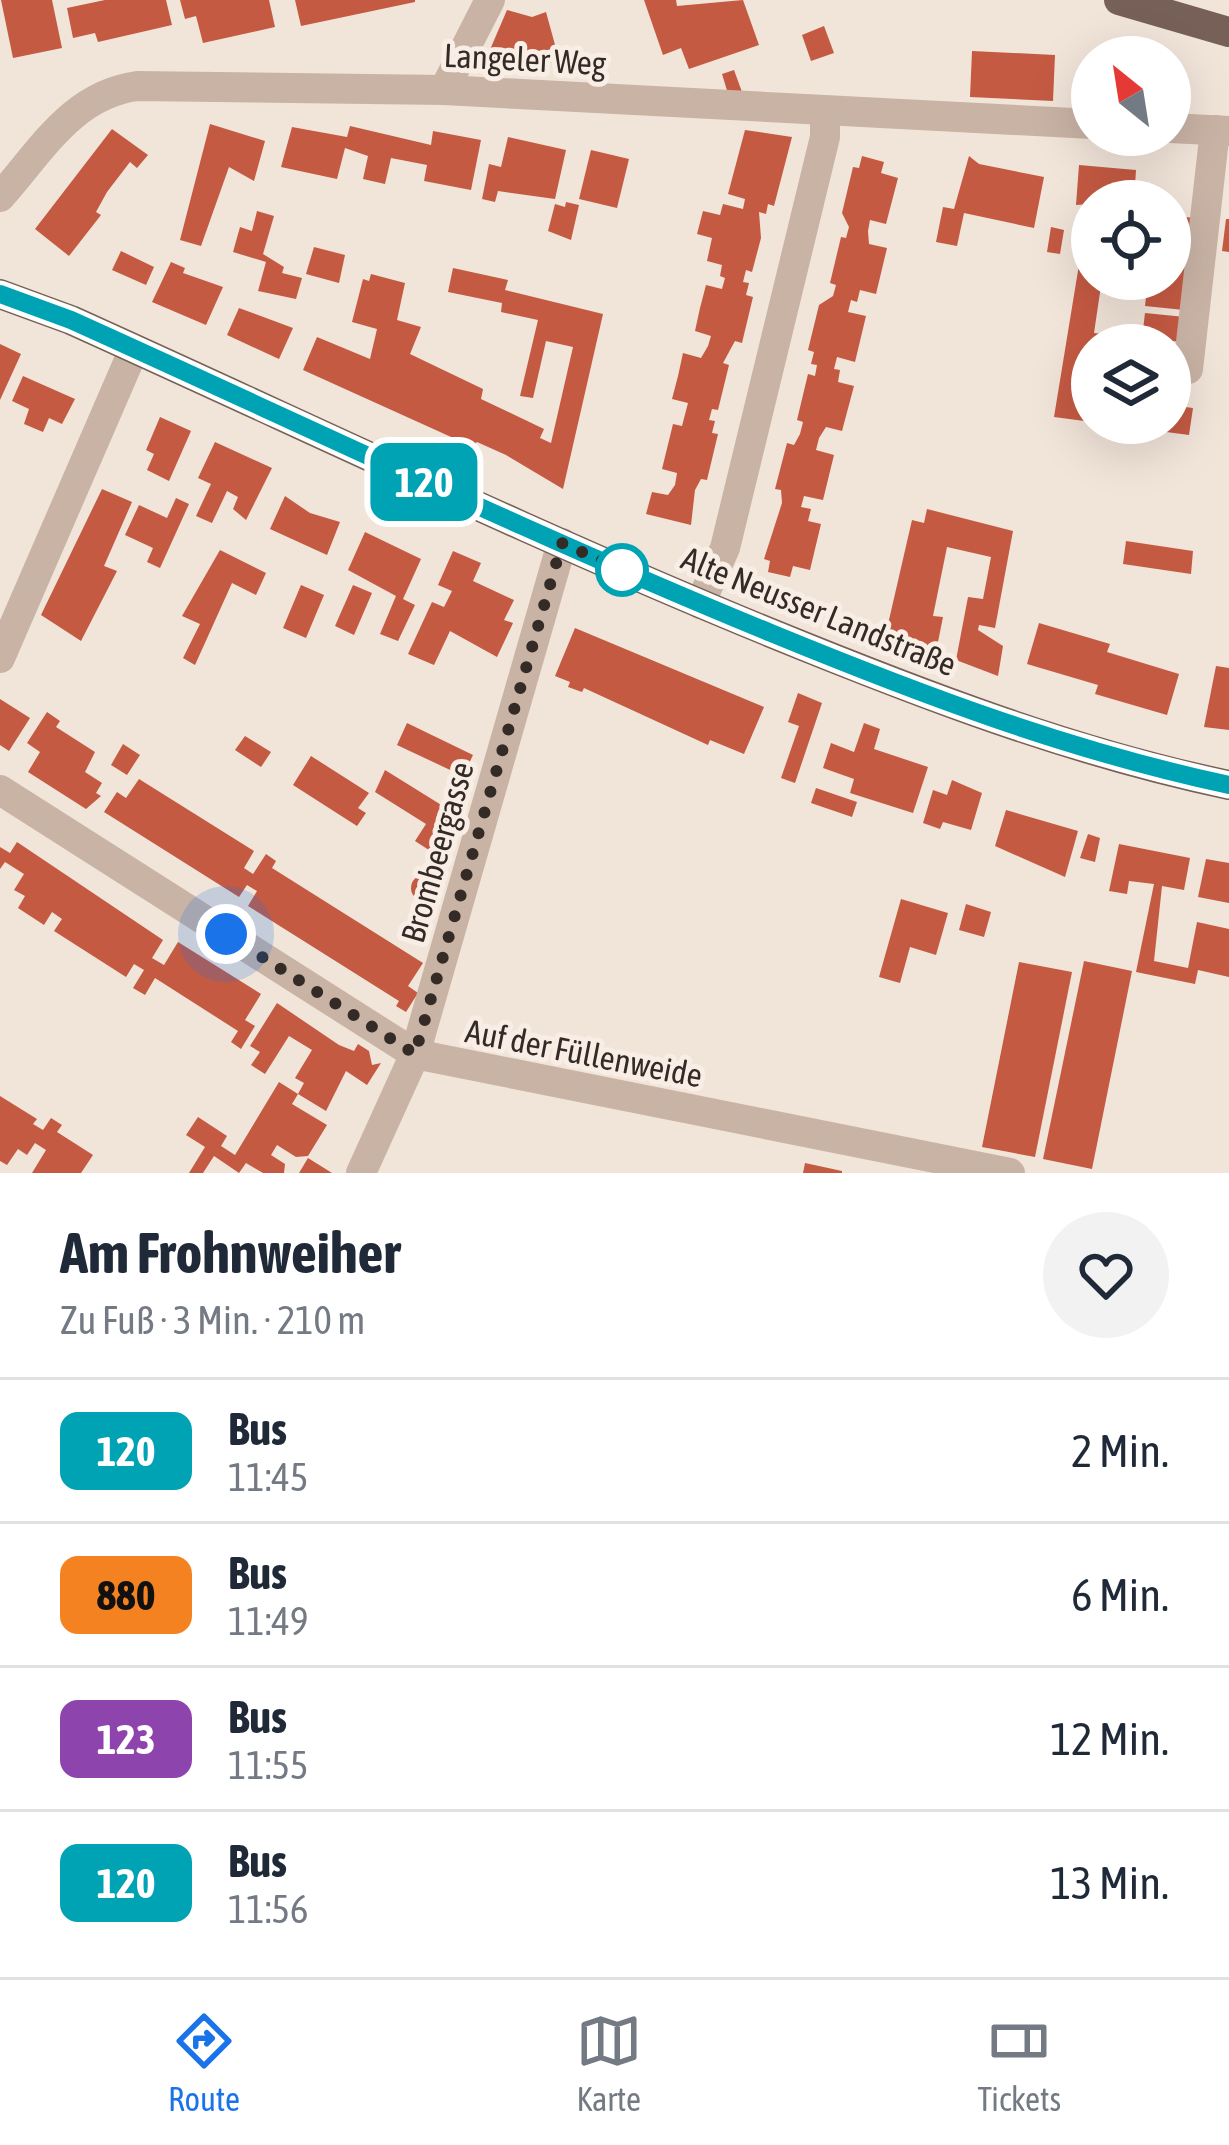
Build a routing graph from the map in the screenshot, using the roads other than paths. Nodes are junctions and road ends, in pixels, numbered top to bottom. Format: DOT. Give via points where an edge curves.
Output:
graph roads {
  1 [pos="490,0"];
  2 [pos="1119,0"];
  3 [pos="1229,32"];
  4 [pos="444,90"];
  5 [pos="825,113"];
  6 [pos="1071,123"];
  7 [pos="1191,129"];
  8 [pos="1222,130"];
  9 [pos="0,197"];
  10 [pos="0,294"];
  11 [pos="1191,348"];
  12 [pos="134,349"];
  13 [pos="562,543"];
  14 [pos="700,604"];
  15 [pos="0,658"];
  16 [pos="1229,785"];
  17 [pos="0,790"];
  18 [pos="415,1054"];
  19 [pos="361,1173"];
  20 [pos="1010,1173"];
  1 -- 4 [label="street"];
  2 -- 3 [label="main road"];
  4 -- 5 [label="street, Langeler Weg"];
  4 -- 9 [label="street, Langeler Weg" via="103,91 80,106"];
  5 -- 6 [label="street, Langeler Weg"];
  5 -- 14 [label="street" via="725,548"];
  7 -- 8 [label="street"];
  8 -- 11 [label="street"];
  10 -- 12 [label="main road, Alte Neusser Landstraße"];
  12 -- 13 [label="main road, Alte Neusser Landstraße"];
  12 -- 15 [label="street"];
  13 -- 14 [label="main road, Alte Neusser Landstraße"];
  13 -- 18 [label="street, Brombeergasse"];
  14 -- 16 [label="main road, Alte Neusser Landstraße" via="1115,761"];
  17 -- 18 [label="street, Auf der Füllenweide"];
  18 -- 19 [label="street, Brombeergasse"];
  18 -- 20 [label="street, Auf der Füllenweide"];
}
